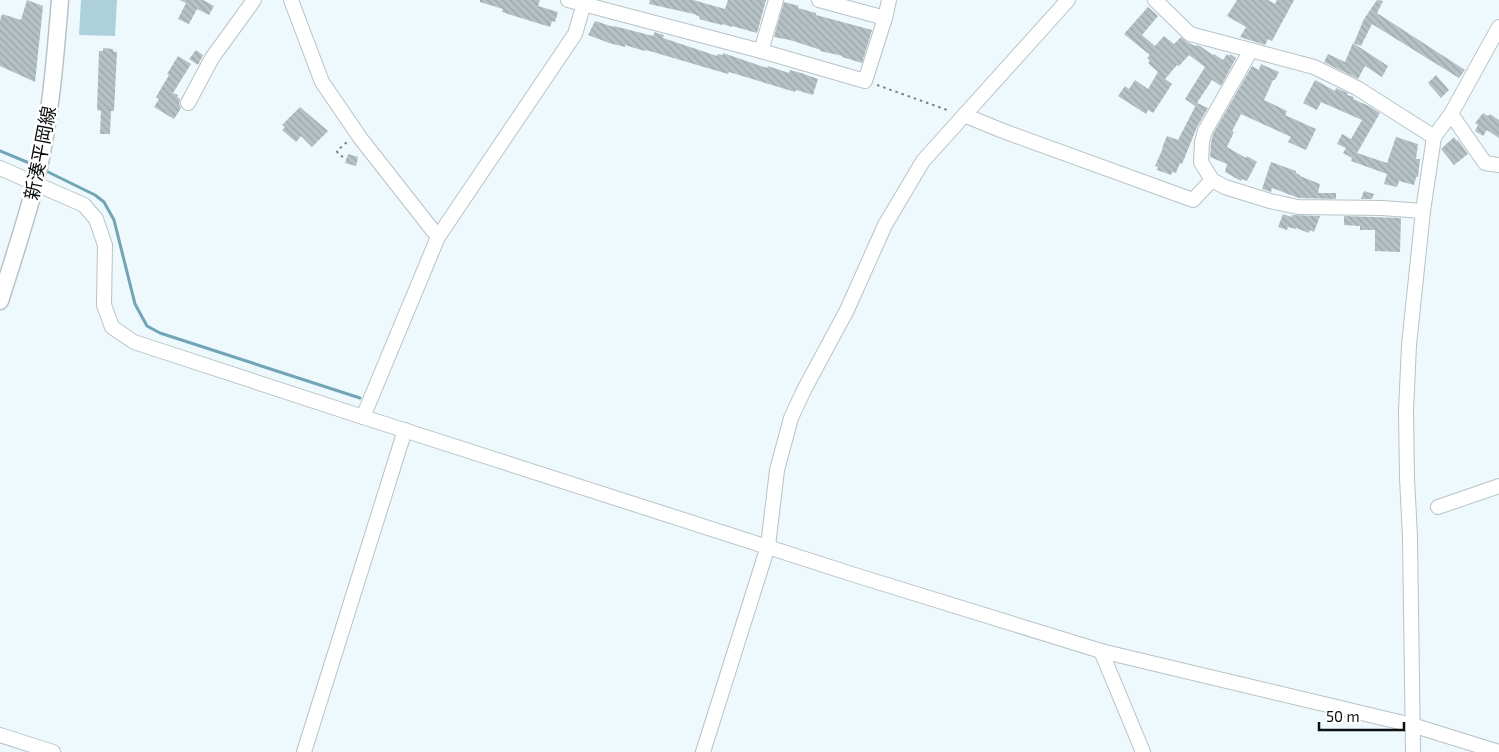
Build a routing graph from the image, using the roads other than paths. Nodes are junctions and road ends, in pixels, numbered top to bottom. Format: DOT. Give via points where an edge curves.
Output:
graph roads {
  1 [pos="60,0"];
  2 [pos="254,0"];
  3 [pos="291,0"];
  4 [pos="568,0"];
  5 [pos="776,0"];
  6 [pos="819,0"];
  7 [pos="889,0"];
  8 [pos="1068,0"];
  9 [pos="1155,0"];
  10 [pos="584,2"];
  11 [pos="884,18"];
  12 [pos="1499,27"];
  13 [pos="1251,50"];
  14 [pos="761,51"];
  15 [pos="188,103"];
  16 [pos="1450,114"];
  17 [pos="964,115"];
  18 [pos="1434,137"];
  19 [pos="1499,165"];
  20 [pos="0,168"];
  21 [pos="36,180"];
  22 [pos="1212,180"];
  23 [pos="1424,211"];
  24 [pos="438,236"];
  25 [pos="0,301"];
  26 [pos="365,415"];
  27 [pos="405,430"];
  28 [pos="1499,486"];
  29 [pos="1438,507"];
  30 [pos="768,540"];
  31 [pos="1101,651"];
  32 [pos="1412,725"];
  33 [pos="0,735"];
  34 [pos="53,752"];
  35 [pos="304,752"];
  36 [pos="703,752"];
  37 [pos="1144,752"];
  38 [pos="1413,752"];
  39 [pos="1499,752"];
  1 -- 21 [label="main road, 新湊平岡線" via="54,82"];
  2 -- 15 [label="street" via="212,58"];
  3 -- 24 [label="street" via="322,82 357,133"];
  4 -- 10 [label="street"];
  5 -- 14 [label="street"];
  6 -- 11 [label="street"];
  7 -- 11 [label="street"];
  8 -- 17 [label="street"];
  9 -- 13 [label="street" via="1190,34"];
  10 -- 14 [label="street"];
  10 -- 24 [label="street" via="575,34"];
  11 -- 14 [label="street" via="865,81"];
  12 -- 16 [label="street"];
  13 -- 18 [label="street" via="1314,67 1358,88"];
  13 -- 22 [label="street" via="1205,131 1201,162"];
  16 -- 18 [label="street"];
  16 -- 19 [label="street" via="1485,163"];
  17 -- 22 [label="street" via="1193,200"];
  17 -- 30 [label="street" via="923,161 885,225 847,310 791,418 777,470"];
  18 -- 23 [label="street"];
  20 -- 21 [label="street"];
  21 -- 25 [label="main road, 新湊平岡線"];
  21 -- 26 [label="street" via="84,205 96,218 105,245 104,305 112,327 134,342"];
  22 -- 23 [label="street" via="1225,187 1298,207"];
  23 -- 32 [label="street" via="1409,345 1406,411"];
  24 -- 26 [label="street"];
  26 -- 27 [label="street"];
  27 -- 30 [label="street"];
  27 -- 35 [label="street"];
  28 -- 29 [label="street"];
  30 -- 31 [label="street"];
  30 -- 36 [label="street"];
  31 -- 32 [label="street"];
  31 -- 37 [label="street"];
  32 -- 38 [label="street"];
  32 -- 39 [label="street"];
  33 -- 34 [label="street"];
}
